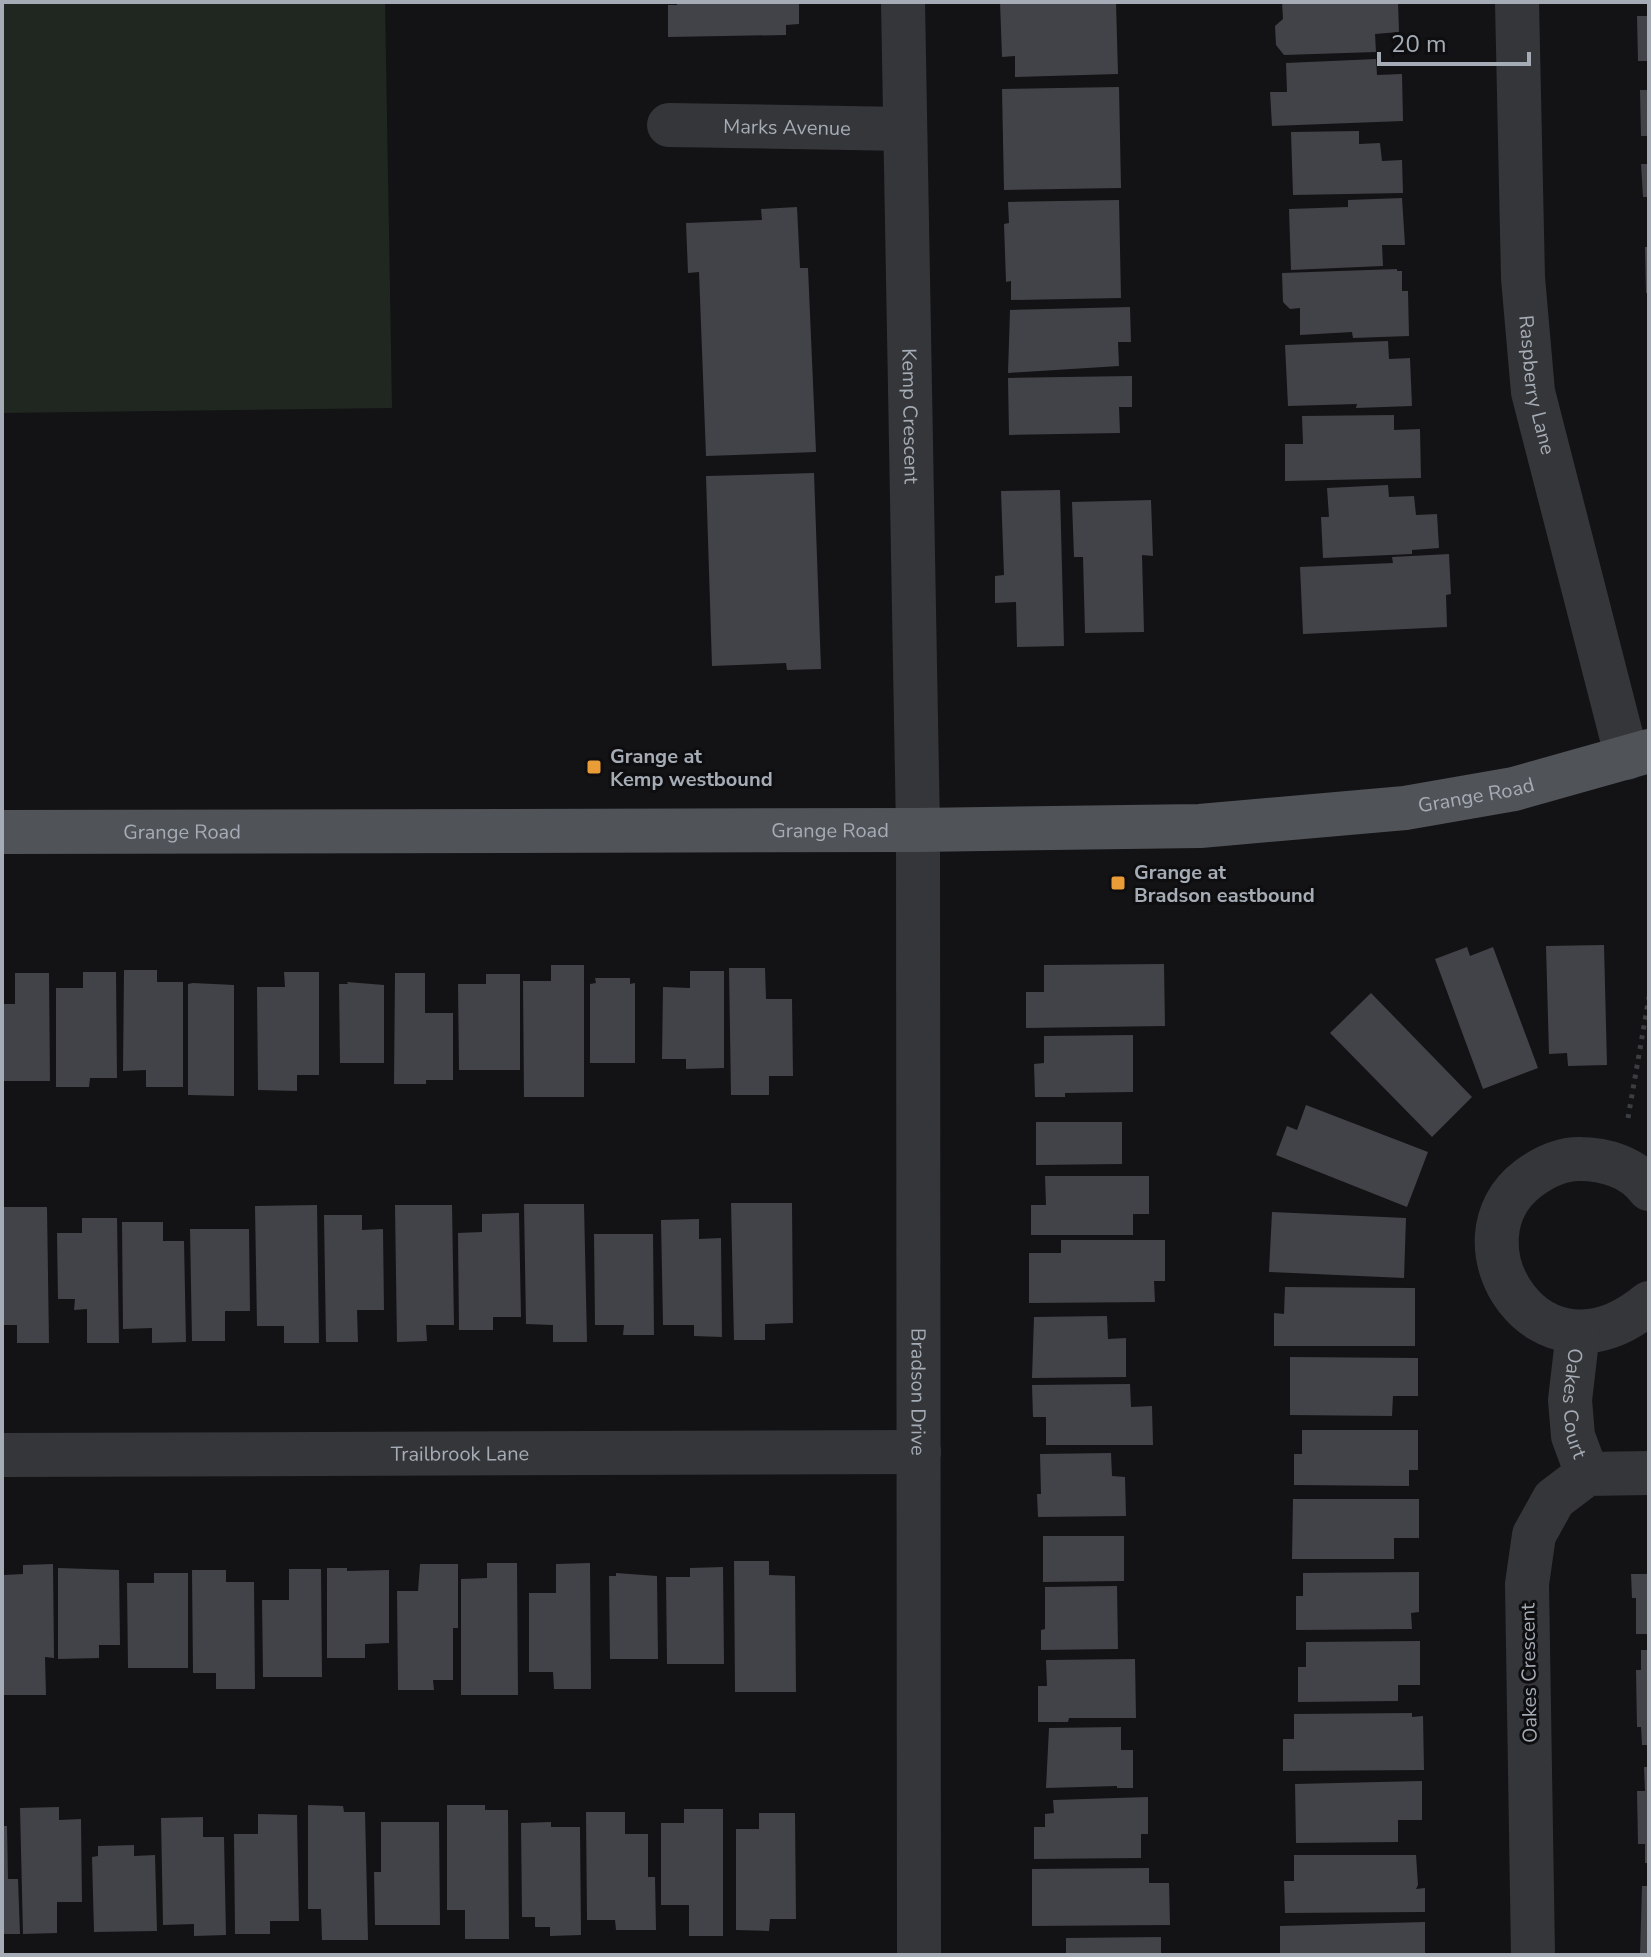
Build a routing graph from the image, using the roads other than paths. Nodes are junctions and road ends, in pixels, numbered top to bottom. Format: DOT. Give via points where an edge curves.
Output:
graph roads {
  1 [pos="903,2"];
  2 [pos="1517,2"];
  3 [pos="669,125"];
  4 [pos="905,129"];
  5 [pos="1638,754"];
  6 [pos="918,830"];
  7 [pos="2,832"];
  8 [pos="1649,1189"];
  9 [pos="1649,1303"];
  10 [pos="1578,1332"];
  11 [pos="919,1452"];
  12 [pos="2,1455"];
  13 [pos="1649,1473"];
  14 [pos="1587,1474"];
  15 [pos="919,1955"];
  16 [pos="1533,1955"];
  1 -- 4 [label="street, Kemp Crescent"];
  2 -- 5 [label="street, Raspberry Lane" via="1523,278 1533,392"];
  3 -- 4 [label="street, Marks Avenue"];
  4 -- 6 [label="street, Kemp Crescent"];
  5 -- 6 [label="main road, Grange Road" via="1514,789 1405,808 1200,826"];
  6 -- 7 [label="main road, Grange Road"];
  6 -- 11 [label="street, Bradson Drive"];
  8 -- 10 [label="street, Oakes Court" via="1622,1167 1598,1159 1569,1159 1543,1168 1504,1208 1497,1235 1499,1263 1509,1289 1551,1326"];
  9 -- 10 [label="street, Oakes Court" via="1605,1330"];
  10 -- 14 [label="street, Oakes Court" via="1570,1400 1573,1436"];
  11 -- 12 [label="street, Trailbrook Lane"];
  11 -- 15 [label="street, Bradson Drive"];
  13 -- 14 [label="street"];
  14 -- 16 [label="street, Oakes Crescent" via="1554,1499 1534,1535 1527,1584"];
}
